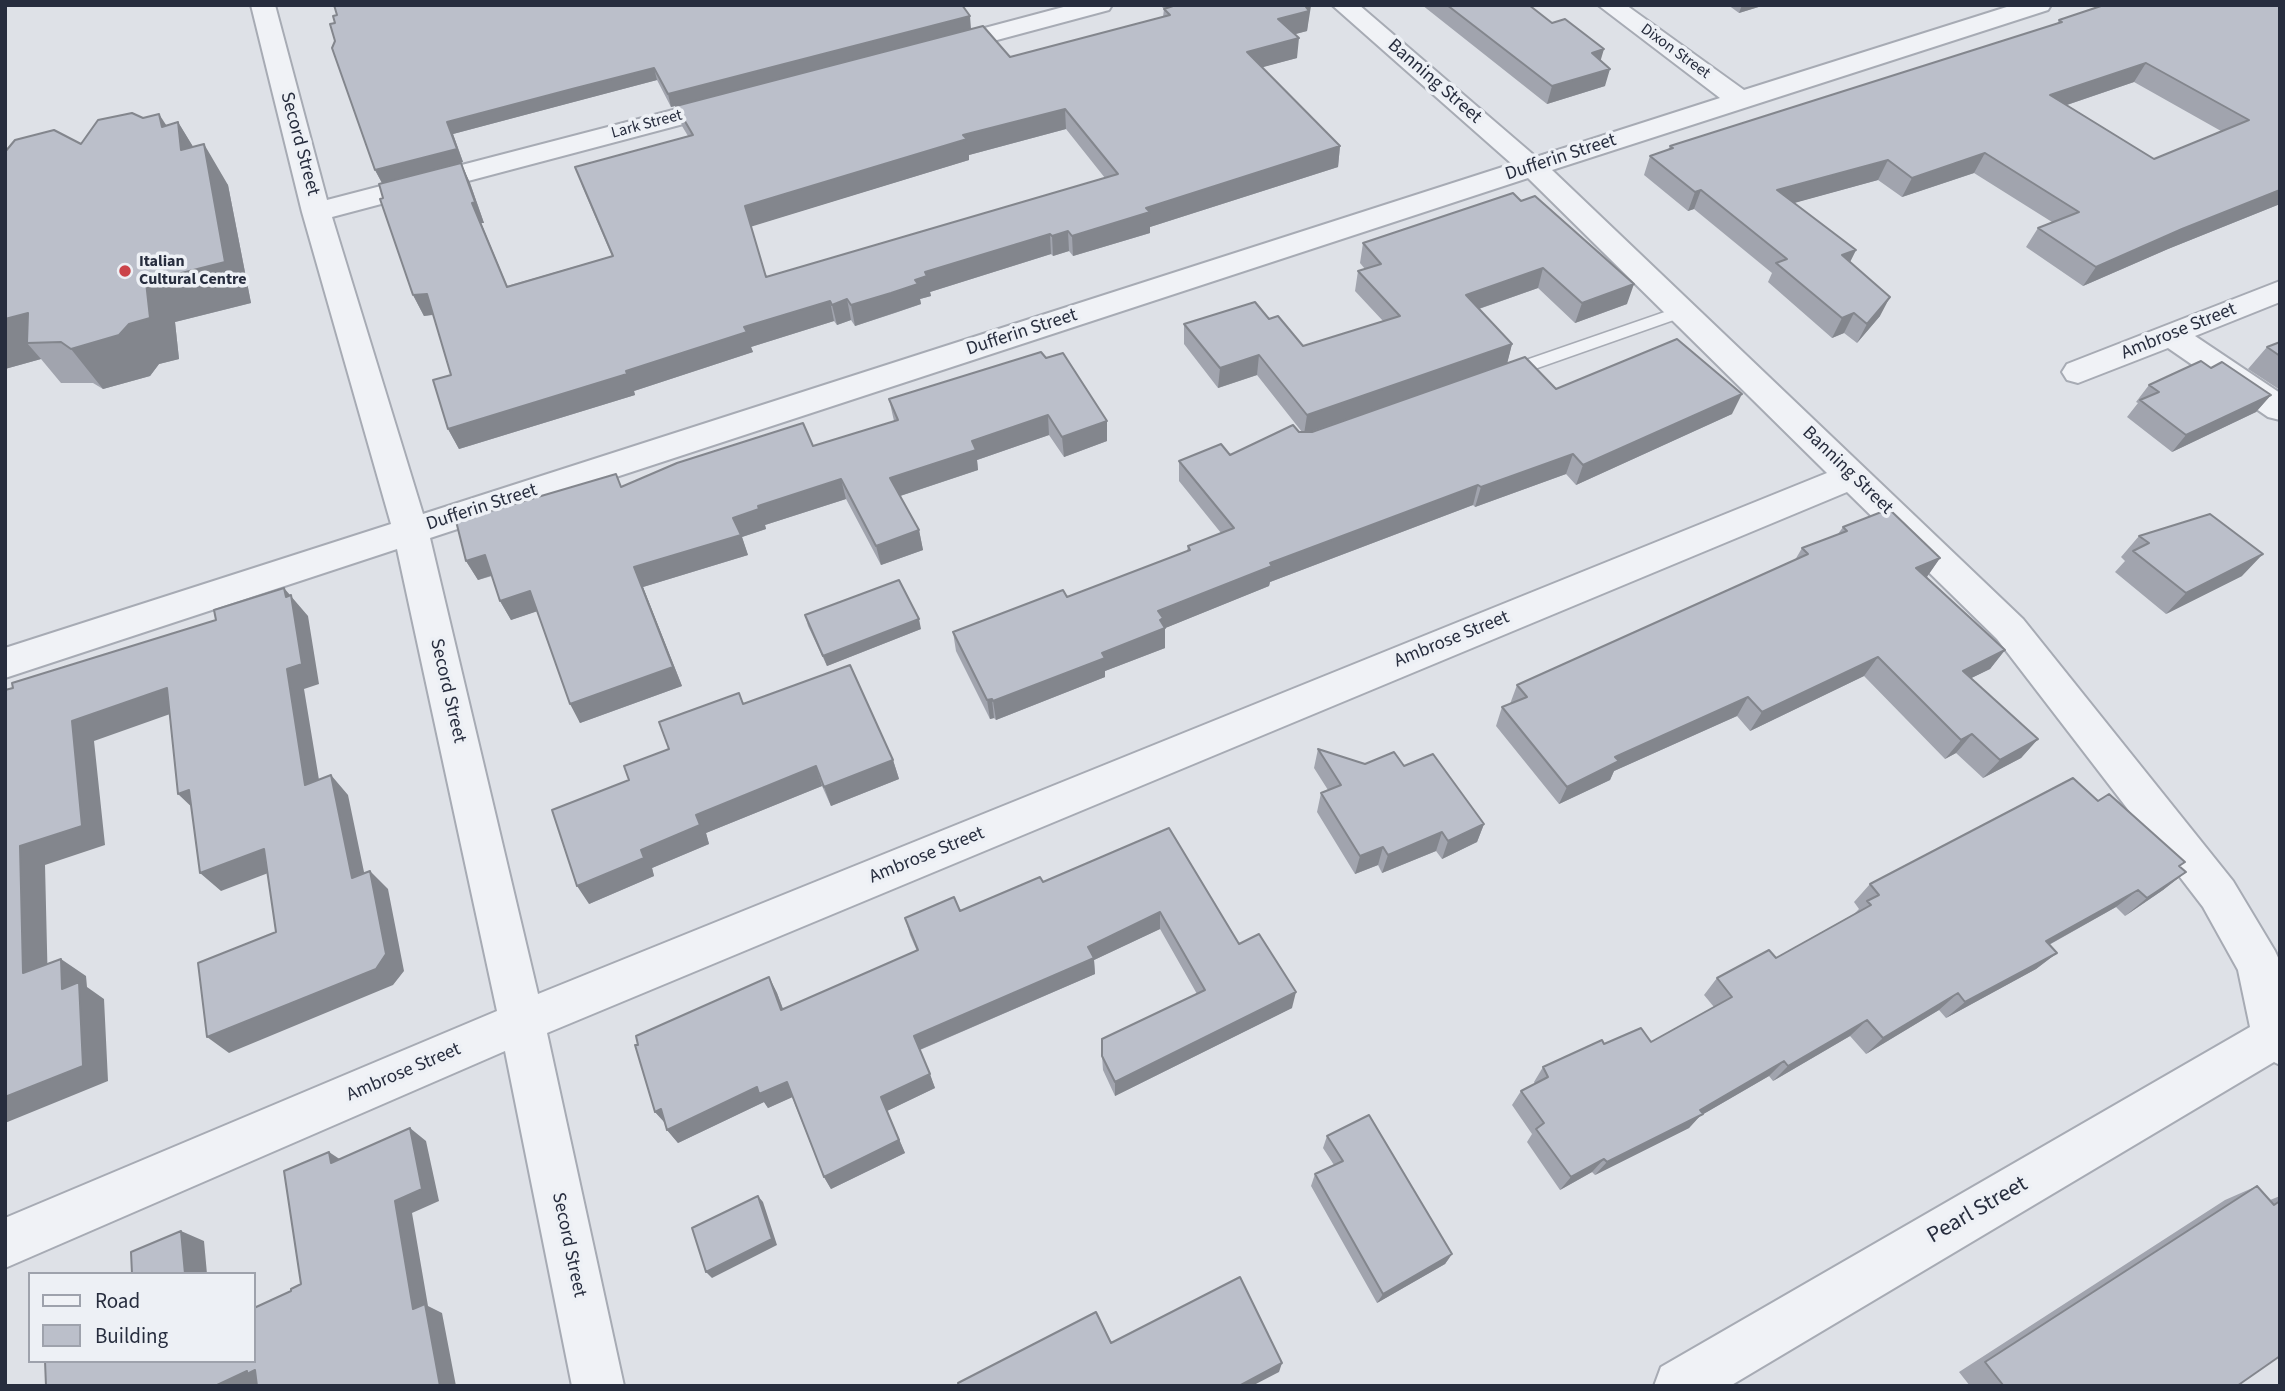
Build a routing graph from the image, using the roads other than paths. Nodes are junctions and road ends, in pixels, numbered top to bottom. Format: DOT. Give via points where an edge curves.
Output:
graph roads {
  1 [pos="262,5"];
  2 [pos="1100,5"];
  3 [pos="1344,5"];
  4 [pos="1610,5"];
  5 [pos="2039,5"];
  6 [pos="911,55"];
  7 [pos="749,98"];
  8 [pos="1740,100"];
  9 [pos="1533,168"];
  10 [pos="316,212"];
  11 [pos="2280,291"];
  12 [pos="1682,312"];
  13 [pos="2173,336"];
  14 [pos="2078,372"];
  15 [pos="1486,380"];
  16 [pos="2280,409"];
  17 [pos="1853,475"];
  18 [pos="411,531"];
  19 [pos="5,663"];
  20 [pos="522,1022"];
  21 [pos="2277,1040"];
  22 [pos="5,1243"];
  23 [pos="598,1386"];
  24 [pos="1680,1386"];
  1 -- 10 [label="street, Secord Street"];
  2 -- 6 [label="street"];
  3 -- 9 [label="street, Banning Street"];
  4 -- 8 [label="street, Dixon Street"];
  5 -- 8 [label="street, Dufferin Street"];
  7 -- 10 [label="street, Lark Street"];
  8 -- 9 [label="street, Dufferin Street"];
  9 -- 12 [label="street, Banning Street"];
  9 -- 18 [label="street, Dufferin Street"];
  10 -- 18 [label="street, Secord Street"];
  11 -- 13 [label="street, Ambrose Street"];
  12 -- 15 [label="lane"];
  12 -- 17 [label="street, Banning Street"];
  13 -- 14 [label="street, Ambrose Street"];
  13 -- 16 [label="street"];
  17 -- 20 [label="street, Ambrose Street"];
  17 -- 21 [label="street, Banning Street" via="2010,629 2218,894 2259,965"];
  18 -- 19 [label="street, Dufferin Street"];
  18 -- 20 [label="street, Secord Street"];
  20 -- 22 [label="street, Ambrose Street"];
  20 -- 23 [label="street, Secord Street"];
  21 -- 24 [label="street, Pearl Street"];
}
